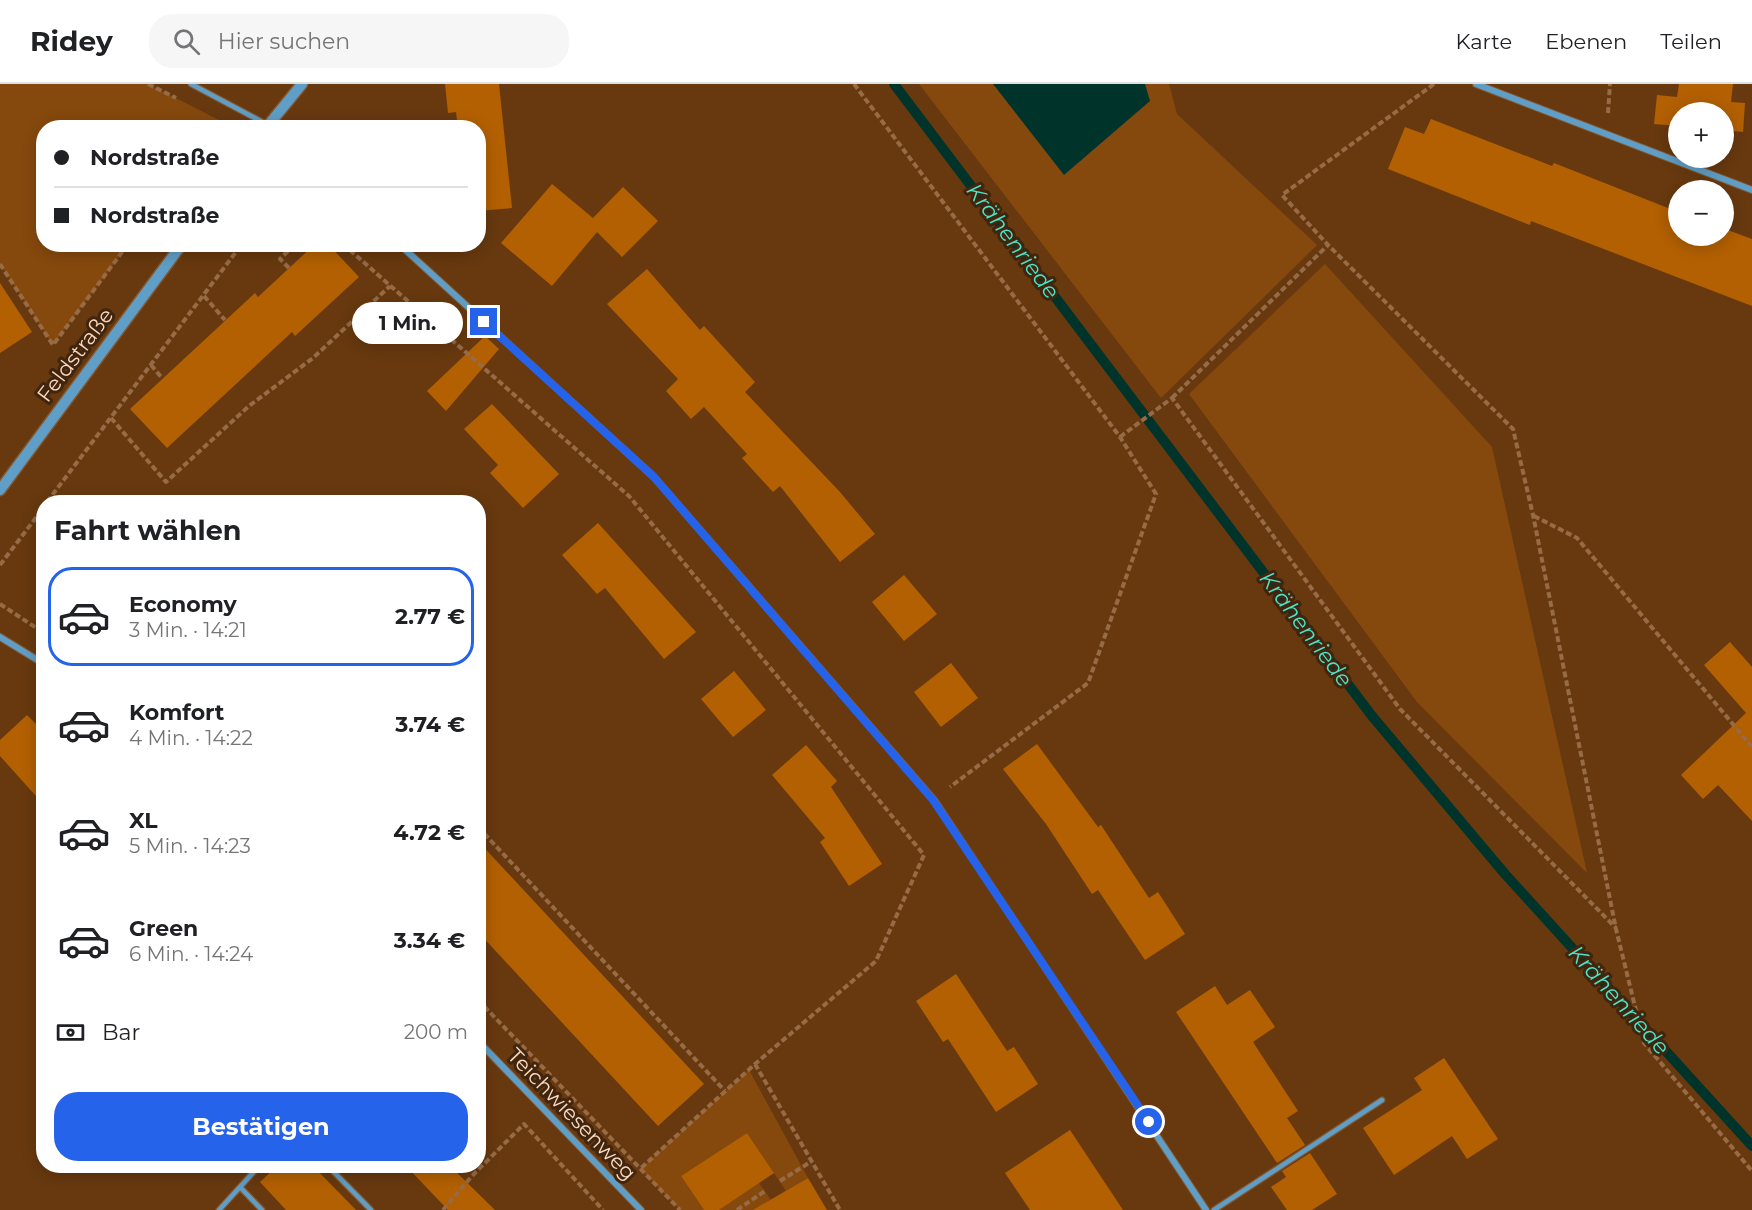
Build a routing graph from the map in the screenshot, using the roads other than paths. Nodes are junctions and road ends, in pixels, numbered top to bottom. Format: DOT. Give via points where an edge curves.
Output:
graph roads {
  1 [pos="191,84"];
  2 [pos="302,84"];
  3 [pos="1476,84"];
  4 [pos="255,120"];
  5 [pos="274,120"];
  6 [pos="1752,190"];
  7 [pos="176,252"];
  8 [pos="408,252"];
  9 [pos="0,490"];
  10 [pos="0,637"];
  11 [pos="36,659"];
  12 [pos="486,1049"];
  13 [pos="1382,1100"];
  14 [pos="253,1173"];
  15 [pos="335,1173"];
  16 [pos="240,1187"];
  17 [pos="219,1210"];
  18 [pos="262,1210"];
  19 [pos="371,1210"];
  20 [pos="641,1210"];
  21 [pos="1206,1210"];
  22 [pos="1214,1210"];
  1 -- 4 [label="lane"];
  2 -- 5 [label="street"];
  3 -- 6 [label="street"];
  7 -- 9 [label="street, Feldstraße"];
  8 -- 21 [label="street" via="654,477 933,800"];
  10 -- 11 [label="street"];
  12 -- 20 [label="street, Teichwiesenweg"];
  13 -- 22 [label="lane"];
  14 -- 16 [label="lane"];
  15 -- 19 [label="lane"];
  16 -- 17 [label="lane"];
  16 -- 18 [label="lane"];
}
